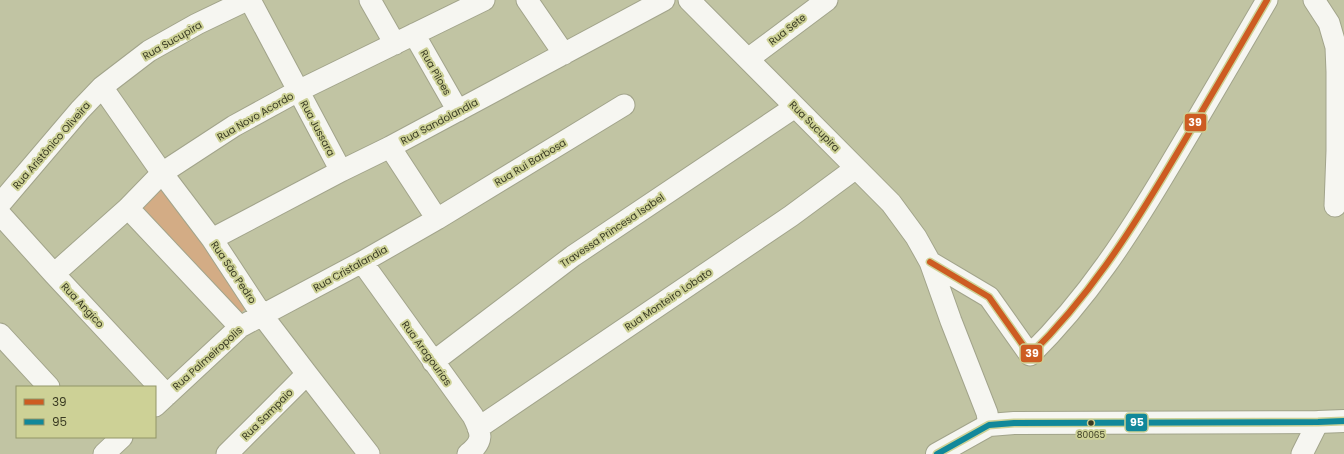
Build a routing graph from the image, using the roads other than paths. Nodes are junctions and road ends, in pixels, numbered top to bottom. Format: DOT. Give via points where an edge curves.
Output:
graph roads {
  1 [pos="249,0"];
  2 [pos="370,0"];
  3 [pos="482,0"];
  4 [pos="527,0"];
  5 [pos="664,0"];
  6 [pos="688,0"];
  7 [pos="827,0"];
  8 [pos="1267,0"];
  9 [pos="1314,0"];
  10 [pos="414,34"];
  11 [pos="395,44"];
  12 [pos="564,54"];
  13 [pos="748,59"];
  14 [pos="102,87"];
  15 [pos="298,91"];
  16 [pos="624,105"];
  17 [pos="795,107"];
  18 [pos="458,110"];
  19 [pos="390,147"];
  20 [pos="856,168"];
  21 [pos="341,171"];
  22 [pos="162,173"];
  23 [pos="0,204"];
  24 [pos="1335,206"];
  25 [pos="128,208"];
  26 [pos="0,214"];
  27 [pos="437,219"];
  28 [pos="212,240"];
  29 [pos="362,262"];
  30 [pos="930,262"];
  31 [pos="54,274"];
  32 [pos="262,315"];
  33 [pos="240,326"];
  34 [pos="0,334"];
  35 [pos="433,362"];
  36 [pos="306,374"];
  37 [pos="48,386"];
  38 [pos="149,386"];
  39 [pos="161,400"];
  40 [pos="1344,421"];
  41 [pos="1318,422"];
  42 [pos="989,425"];
  43 [pos="474,443"];
  44 [pos="361,451"];
  45 [pos="227,454"];
  46 [pos="937,454"];
  47 [pos="1302,454"];
  1 -- 14 [label="street, Rua Sucupira" via="197,24 149,51"];
  1 -- 15 [label="street, Rua Jussara"];
  2 -- 11 [label="street"];
  3 -- 10 [label="street, Rua Novo Acordo"];
  4 -- 12 [label="street"];
  5 -- 12 [label="street, Rua Sandolandia"];
  6 -- 13 [label="street, Rua Sucupira"];
  7 -- 13 [label="street, Rua Sete"];
  8 -- 30 [label="street" via="1150,200 1100,276 1030,355 989,297"];
  9 -- 24 [label="street" via="1329,23 1336,47"];
  10 -- 11 [label="street, Rua Novo Acordo"];
  10 -- 18 [label="street, Rua Piloes"];
  11 -- 15 [label="street, Rua Novo Acordo"];
  12 -- 18 [label="street, Rua Sandolandia"];
  13 -- 17 [label="street, Rua Sucupira"];
  14 -- 22 [label="street, Rua São Pedro"];
  14 -- 23 [label="street, Rua Aristônico Oliveira"];
  15 -- 21 [label="street, Rua Jussara"];
  15 -- 22 [label="street, Rua Novo Acordo" via="234,126"];
  16 -- 27 [label="street, Rua Rui Barbosa"];
  17 -- 20 [label="street, Rua Sucupira"];
  17 -- 35 [label="street, Travessa Princesa Isabel" via="573,256"];
  18 -- 19 [label="street, Rua Sandolandia"];
  19 -- 21 [label="street, Rua Sandolandia"];
  19 -- 27 [label="street"];
  20 -- 30 [label="street, Rua Sucupira" via="891,202"];
  20 -- 43 [label="street, Rua Monteiro Lobato"];
  21 -- 28 [label="street, Rua Sandolandia"];
  22 -- 25 [label="street, Rua Novo Acordo"];
  22 -- 28 [label="street, Rua São Pedro"];
  25 -- 31 [label="street, Rua Novo Acordo"];
  25 -- 33 [label="street"];
  26 -- 31 [label="street, Rua Angico"];
  27 -- 29 [label="street, Rua Cristalandia"];
  28 -- 32 [label="street, Rua São Pedro"];
  29 -- 32 [label="street, Rua Cristalandia"];
  29 -- 35 [label="street, Rua Aragourias"];
  30 -- 42 [label="street, Rua Sucupira" via="987,413"];
  31 -- 38 [label="street, Rua Angico"];
  32 -- 33 [label="street, Rua Palmeiropolis"];
  32 -- 36 [label="street, Rua São Pedro"];
  33 -- 39 [label="street, Rua Palmeiropolis"];
  34 -- 37 [label="street"];
  35 -- 43 [label="street, Rua Aragourias" via="473,416"];
  36 -- 44 [label="street, Rua São Pedro"];
  36 -- 45 [label="street, Rua Sampaio"];
  40 -- 41 [label="street"];
  41 -- 42 [label="street"];
  41 -- 47 [label="street"];
  42 -- 46 [label="street"];
}
